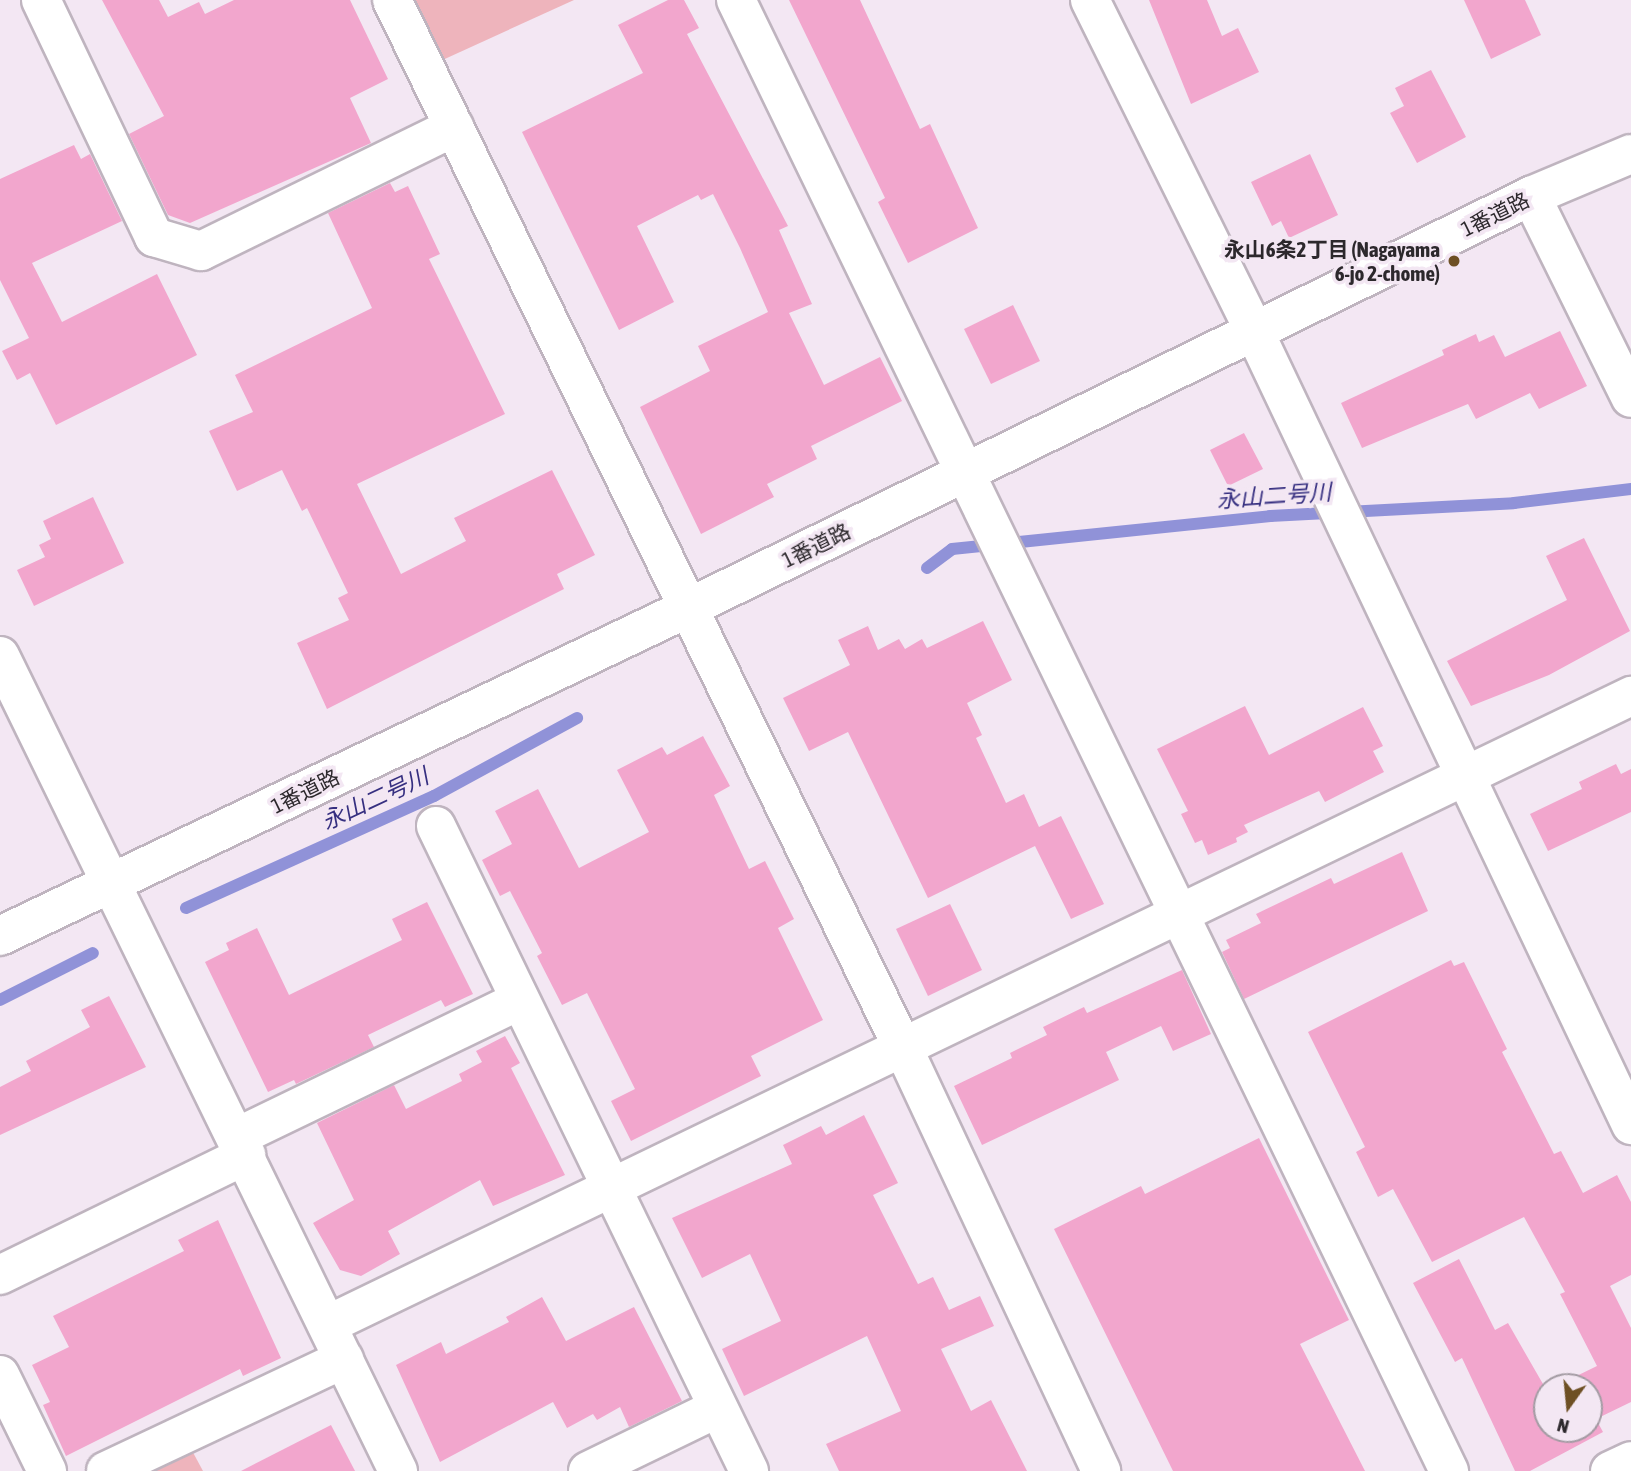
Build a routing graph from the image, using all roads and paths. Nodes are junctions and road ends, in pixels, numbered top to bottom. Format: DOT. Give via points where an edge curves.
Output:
graph roads {
  1 [pos="41,0"];
  2 [pos="392,0"];
  3 [pos="736,0"];
  4 [pos="1090,0"];
  5 [pos="454,127"];
  6 [pos="1631,154"];
  7 [pos="1531,196"];
  8 [pos="1255,333"];
  9 [pos="1631,398"];
  10 [pos="967,471"];
  11 [pos="686,609"];
  12 [pos="0,656"];
  13 [pos="1631,696"];
  14 [pos="1465,777"];
  15 [pos="436,826"];
  16 [pos="111,884"];
  17 [pos="1180,916"];
  18 [pos="0,936"];
  19 [pos="520,1000"];
  20 [pos="904,1050"];
  21 [pos="1631,1125"];
  22 [pos="241,1146"];
  23 [pos="612,1190"];
  24 [pos="0,1275"];
  25 [pos="329,1324"];
  26 [pos="344,1359"];
  27 [pos="0,1374"];
  28 [pos="718,1408"];
  29 [pos="1631,1461"];
  30 [pos="47,1471"];
  31 [pos="106,1471"];
  32 [pos="398,1471"];
  33 [pos="588,1471"];
  34 [pos="749,1471"];
  35 [pos="1101,1471"];
  36 [pos="1449,1471"];
  37 [pos="1610,1471"];
  1 -- 5 [label="street" via="154,237 201,251"];
  2 -- 5 [label="street"];
  3 -- 10 [label="street"];
  4 -- 8 [label="street"];
  5 -- 11 [label="street"];
  6 -- 7 [label="street, 1番道路"];
  7 -- 8 [label="street, 1番道路"];
  7 -- 9 [label="street"];
  8 -- 10 [label="street, 1番道路"];
  8 -- 14 [label="street"];
  10 -- 11 [label="street, 1番道路"];
  10 -- 17 [label="street"];
  11 -- 16 [label="street, 1番道路"];
  11 -- 20 [label="street"];
  12 -- 16 [label="street"];
  13 -- 14 [label="street"];
  14 -- 17 [label="street"];
  14 -- 21 [label="street"];
  15 -- 19 [label="street"];
  16 -- 18 [label="street, 1番道路"];
  16 -- 22 [label="street"];
  17 -- 20 [label="street"];
  17 -- 36 [label="street"];
  19 -- 22 [label="street"];
  19 -- 23 [label="street"];
  20 -- 23 [label="street"];
  20 -- 35 [label="street"];
  22 -- 24 [label="street"];
  22 -- 25 [label="street"];
  23 -- 25 [label="street"];
  23 -- 28 [label="street"];
  25 -- 26 [label="street"];
  26 -- 31 [label="street"];
  26 -- 32 [label="street"];
  27 -- 30 [label="street"];
  28 -- 33 [label="street"];
  28 -- 34 [label="street"];
  29 -- 37 [label="street"];
}
